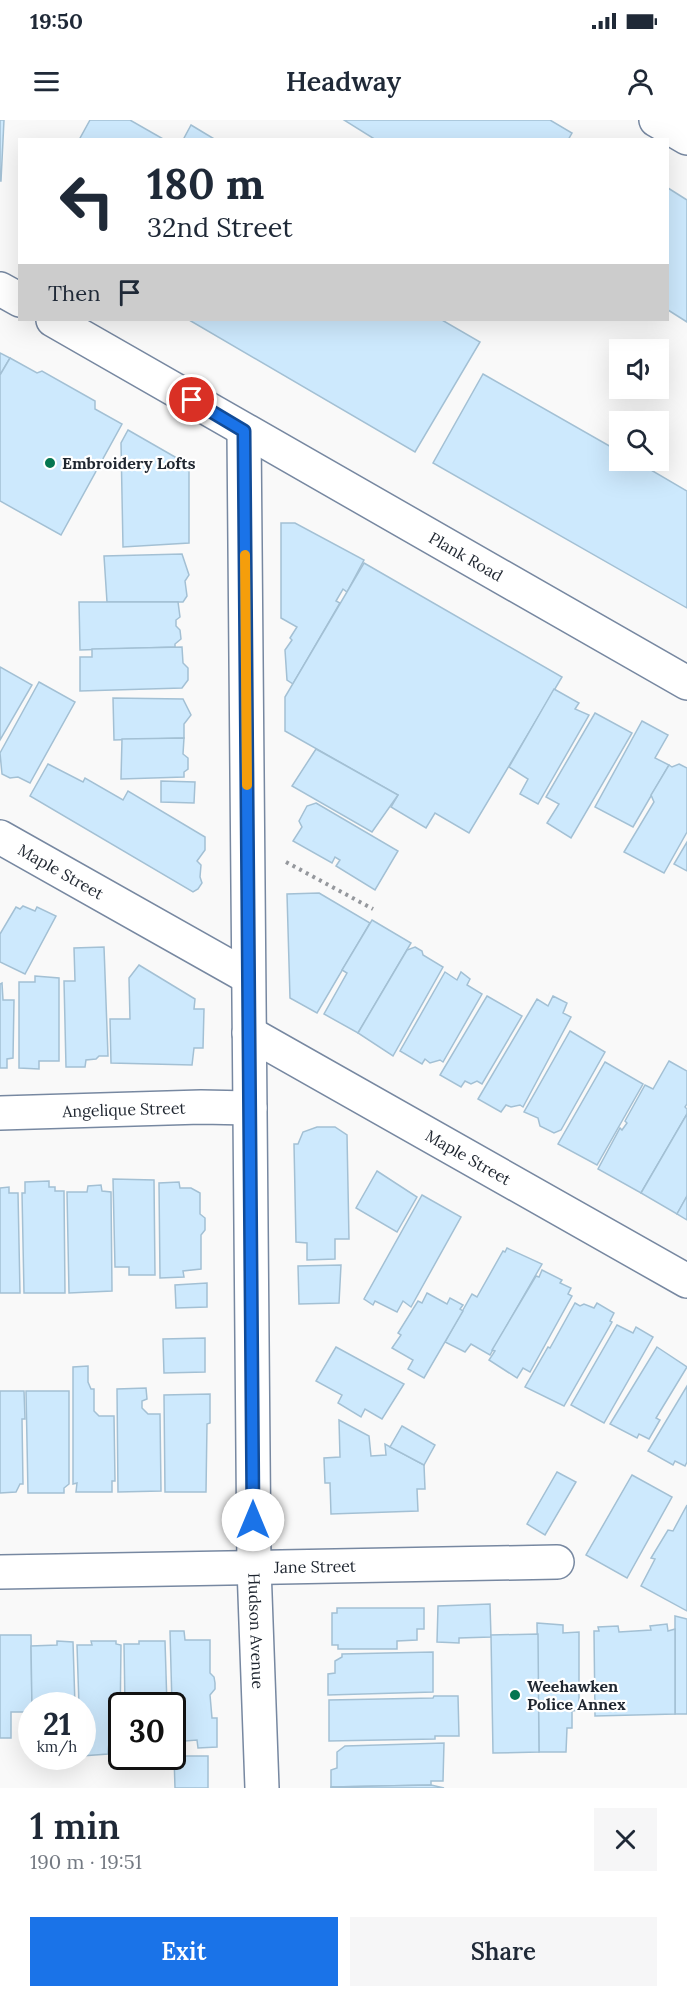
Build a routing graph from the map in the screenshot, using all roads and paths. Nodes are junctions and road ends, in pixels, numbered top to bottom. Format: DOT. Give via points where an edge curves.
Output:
graph roads {
  1 [pos="656,120"];
  2 [pos="687,138"];
  3 [pos="0,289"];
  4 [pos="18,299"];
  5 [pos="55,321"];
  6 [pos="244,431"];
  7 [pos="687,683"];
  8 [pos="0,837"];
  9 [pos="283,860"];
  10 [pos="373,909"];
  11 [pos="248,977"];
  12 [pos="249,1033"];
  13 [pos="250,1108"];
  14 [pos="0,1113"];
  15 [pos="687,1281"];
  16 [pos="558,1562"];
  17 [pos="254,1568"];
  18 [pos="0,1572"];
  19 [pos="262,1788"];
  1 -- 2 [label="street"];
  3 -- 4 [label="street"];
  5 -- 6 [label="street, Plank Road"];
  6 -- 7 [label="street, Plank Road"];
  6 -- 11 [label="street, Hudson Avenue"];
  8 -- 11 [label="street, Maple Street"];
  9 -- 10 [label="path"];
  11 -- 12 [label="street, Hudson Avenue"];
  12 -- 13 [label="street, Hudson Avenue"];
  12 -- 15 [label="street, Maple Street"];
  13 -- 14 [label="street, Angelique Street"];
  13 -- 17 [label="street, Hudson Avenue"];
  16 -- 17 [label="street, Jane Street"];
  17 -- 18 [label="street, Jane Street"];
  17 -- 19 [label="street, Hudson Avenue"];
}
